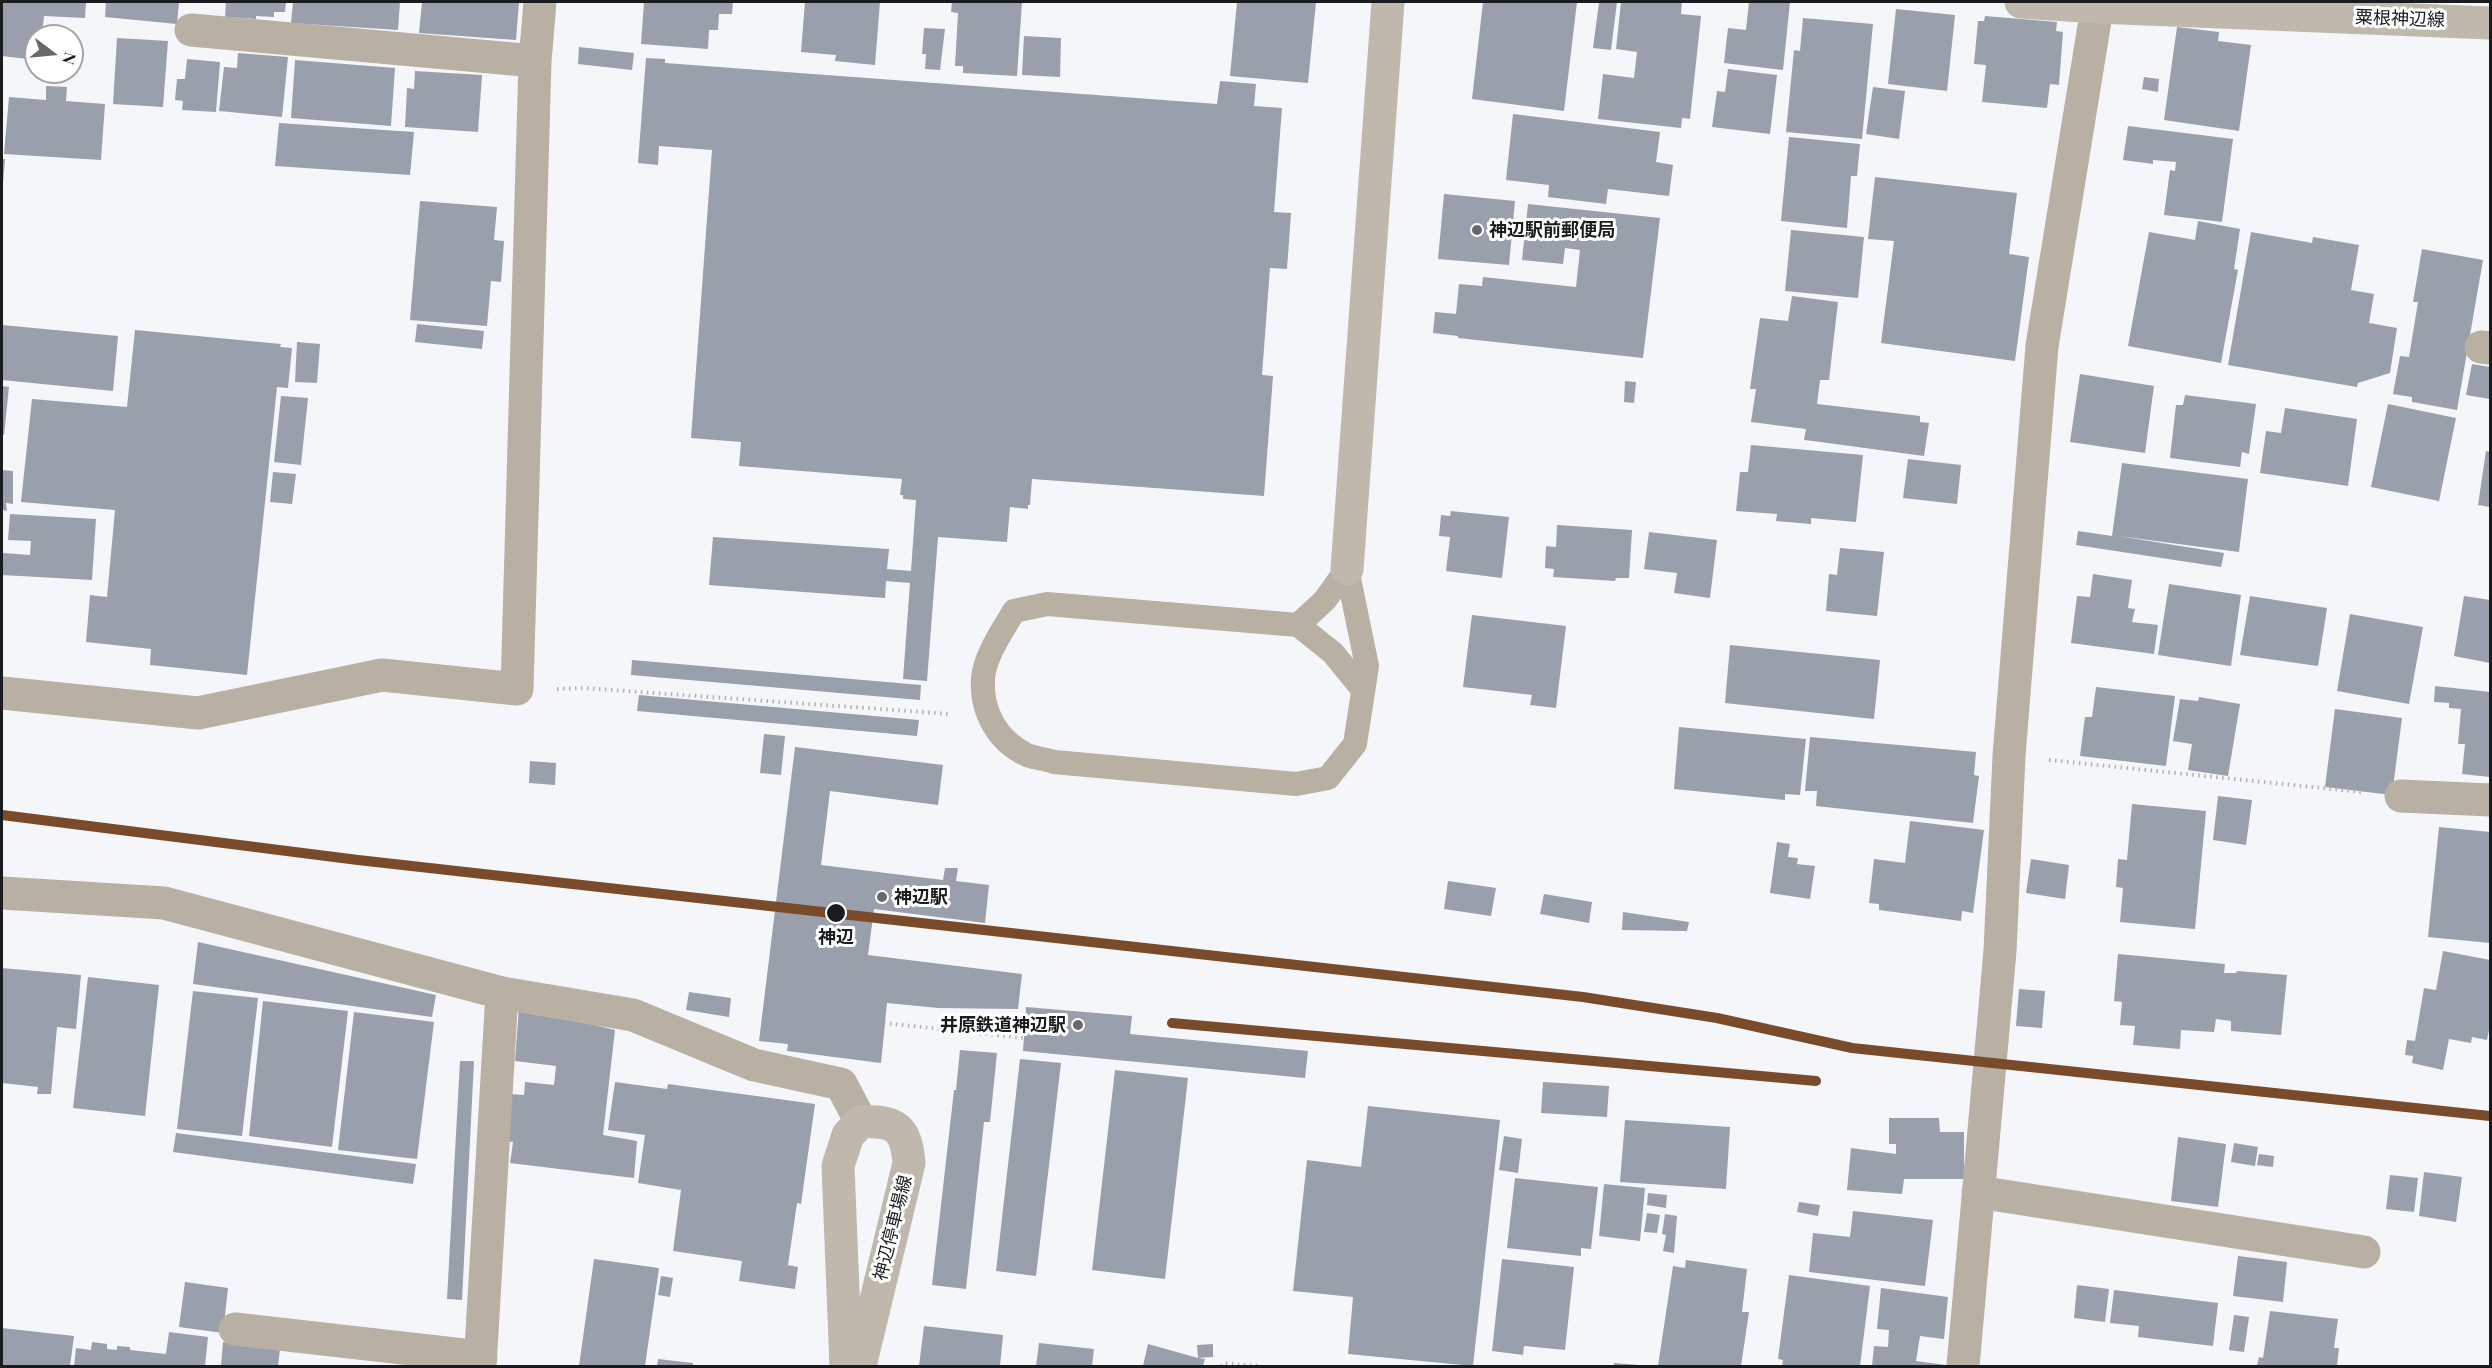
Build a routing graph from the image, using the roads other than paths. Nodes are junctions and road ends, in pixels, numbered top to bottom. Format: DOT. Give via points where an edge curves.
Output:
graph roads {
  1 [pos="540,2"];
  2 [pos="1388,2"];
  3 [pos="2021,2"];
  4 [pos="2097,4"];
  5 [pos="2490,23"];
  6 [pos="191,30"];
  7 [pos="535,61"];
  8 [pos="1347,569"];
  9 [pos="1298,625"];
  10 [pos="1363,690"];
  11 [pos="2,693"];
  12 [pos="2401,796"];
  13 [pos="2490,800"];
  14 [pos="2,893"];
  15 [pos="502,993"];
  16 [pos="861,1122"];
  17 [pos="1978,1192"];
  18 [pos="2364,1252"];
  19 [pos="235,1329"];
  20 [pos="480,1362"];
  21 [pos="846,1366"];
  22 [pos="860,1366"];
  23 [pos="1963,1366"];
  1 -- 7 [label="street"];
  2 -- 8 [label="main road"];
  3 -- 4 [label="main road, 粟根神辺線"];
  4 -- 5 [label="main road, 粟根神辺線"];
  4 -- 17 [label="street" via="2042,346 2009,756 2000,951"];
  6 -- 7 [label="street"];
  7 -- 11 [label="street" via="517,689 382,675 198,712"];
  8 -- 9 [label="lane" via="1325,600"];
  8 -- 10 [label="lane" via="1367,666"];
  9 -- 10 [label="lane" via="1333,653"];
  9 -- 10 [label="lane" via="1047,604 1014,611 994,644 983,677 985,707 998,735 1026,754 1054,762 1296,784 1328,778 1355,744"];
  12 -- 13 [label="street"];
  14 -- 15 [label="street" via="164,903"];
  15 -- 16 [label="street" via="633,1015 754,1065 841,1084"];
  15 -- 20 [label="street"];
  16 -- 21 [label="main road, 神辺停車場線" via="848,1135 838,1166"];
  16 -- 22 [label="main road, 神辺停車場線" via="880,1121 894,1126 907,1140 909,1163"];
  17 -- 18 [label="street"];
  17 -- 23 [label="street"];
  19 -- 20 [label="street"];
}
